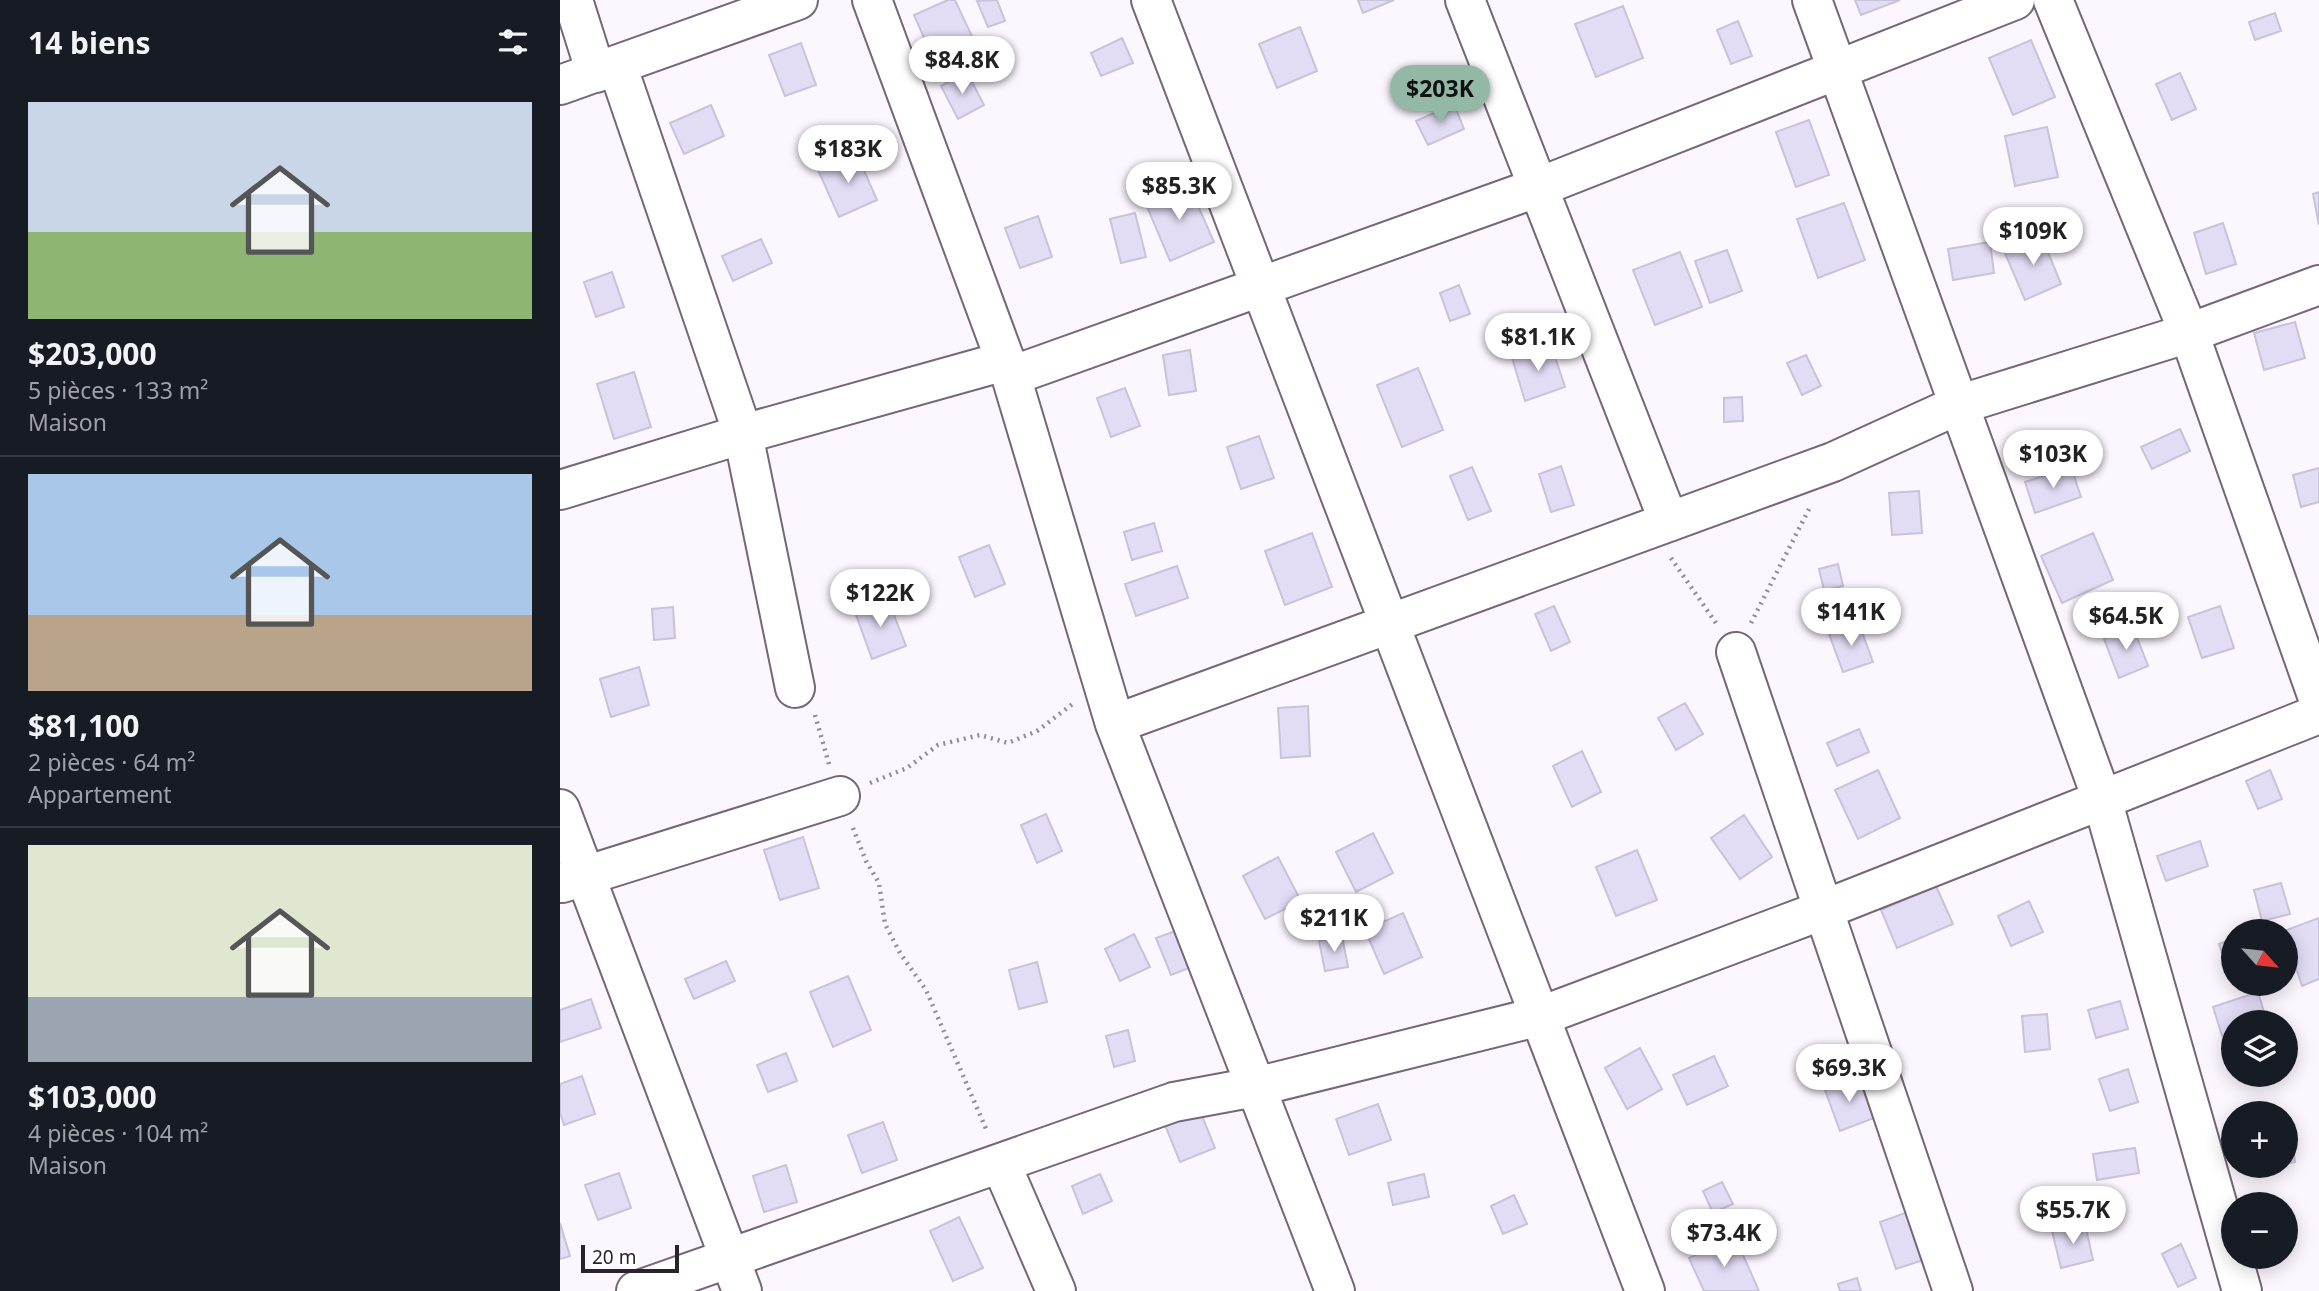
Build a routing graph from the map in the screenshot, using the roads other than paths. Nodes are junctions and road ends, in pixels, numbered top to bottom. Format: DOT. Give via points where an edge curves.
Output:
graph roads {
  1 [pos="573,0"];
  2 [pos="798,0"];
  3 [pos="872,0"];
  4 [pos="1152,0"];
  5 [pos="1465,0"];
  6 [pos="1812,0"];
  7 [pos="2015,0"];
  8 [pos="2053,0"];
  9 [pos="607,69"];
  10 [pos="1838,70"];
  11 [pos="560,85"];
  12 [pos="1539,187"];
  13 [pos="2319,285"];
  14 [pos="1259,288"];
  15 [pos="2189,333"];
  16 [pos="1008,369"];
  17 [pos="1958,405"];
  18 [pos="743,434"];
  19 [pos="560,490"];
  20 [pos="1660,525"];
  21 [pos="1391,623"];
  22 [pos="1736,652"];
  23 [pos="795,688"];
  24 [pos="2319,701"];
  25 [pos="2319,715"];
  26 [pos="1115,724"];
  27 [pos="840,796"];
  28 [pos="2102,799"];
  29 [pos="560,809"];
  30 [pos="573,879"];
  31 [pos="1823,910"];
  32 [pos="1541,1016"];
  33 [pos="1255,1087"];
  34 [pos="1002,1164"];
  35 [pos="736,1275"];
  36 [pos="636,1291"];
  37 [pos="1056,1291"];
  38 [pos="1335,1291"];
  39 [pos="1645,1291"];
  40 [pos="1954,1291"];
  41 [pos="2242,1291"];
  1 -- 9 [label="street"];
  2 -- 9 [label="street"];
  3 -- 16 [label="street"];
  4 -- 14 [label="street"];
  5 -- 12 [label="street"];
  6 -- 10 [label="street"];
  7 -- 10 [label="street"];
  8 -- 15 [label="street"];
  9 -- 11 [label="street"];
  9 -- 18 [label="street"];
  10 -- 12 [label="street"];
  10 -- 17 [label="street"];
  12 -- 14 [label="street"];
  12 -- 20 [label="street"];
  13 -- 15 [label="street"];
  14 -- 16 [label="street"];
  14 -- 21 [label="street"];
  15 -- 17 [label="street"];
  15 -- 24 [label="street"];
  16 -- 18 [label="street"];
  16 -- 26 [label="street"];
  17 -- 20 [label="street" via="1833,462"];
  17 -- 28 [label="street"];
  18 -- 19 [label="street"];
  18 -- 23 [label="street"];
  20 -- 21 [label="street"];
  21 -- 26 [label="street"];
  21 -- 32 [label="street"];
  22 -- 31 [label="street"];
  25 -- 28 [label="street"];
  26 -- 33 [label="street"];
  27 -- 30 [label="street"];
  28 -- 31 [label="street"];
  28 -- 41 [label="street"];
  29 -- 30 [label="street"];
  30 -- 35 [label="street"];
  31 -- 32 [label="street"];
  31 -- 40 [label="street"];
  32 -- 33 [label="street"];
  32 -- 39 [label="street"];
  33 -- 34 [label="street" via="1174,1102"];
  33 -- 38 [label="street"];
  34 -- 35 [label="street"];
  34 -- 37 [label="street"];
  35 -- 36 [label="street"];
}
